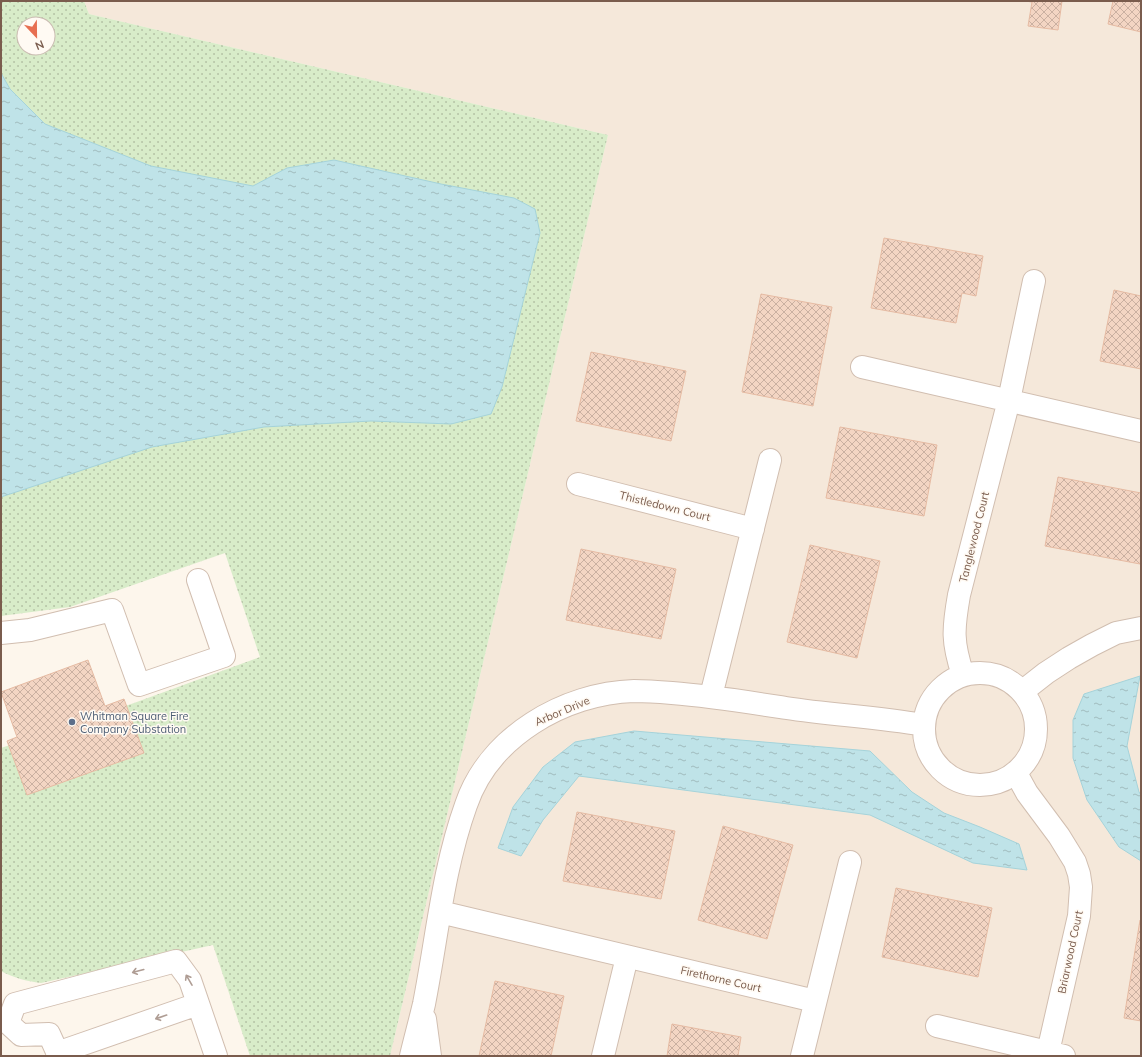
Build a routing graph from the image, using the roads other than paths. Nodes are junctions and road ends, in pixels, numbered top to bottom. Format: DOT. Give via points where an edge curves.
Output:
graph roads {
  1 [pos="1034,281"];
  2 [pos="862,367"];
  3 [pos="1009,400"];
  4 [pos="1141,431"];
  5 [pos="770,460"];
  6 [pos="578,484"];
  7 [pos="753,529"];
  8 [pos="198,580"];
  9 [pos="1141,628"];
  10 [pos="1,633"];
  11 [pos="963,675"];
  12 [pos="1023,692"];
  13 [pos="711,696"];
  14 [pos="924,725"];
  15 [pos="1016,773"];
  16 [pos="850,862"];
  17 [pos="440,912"];
  18 [pos="627,957"];
  19 [pos="815,1001"];
  20 [pos="198,1004"];
  21 [pos="424,1004"];
  22 [pos="937,1026"];
  23 [pos="10,1028"];
  24 [pos="58,1054"];
  25 [pos="1056,1054"];
  26 [pos="216,1056"];
  27 [pos="411,1056"];
  28 [pos="430,1056"];
  29 [pos="603,1056"];
  30 [pos="802,1056"];
  1 -- 3 [label="street, Tanglewood Court"];
  2 -- 3 [label="street"];
  3 -- 4 [label="street"];
  3 -- 11 [label="street, Tanglewood Court" via="959,595 954,640"];
  5 -- 7 [label="street"];
  6 -- 7 [label="street, Thistledown Court"];
  7 -- 13 [label="street"];
  8 -- 10 [label="street" via="224,656 139,685 112,610 30,630"];
  9 -- 12 [label="street" via="1116,633 1092,645 1052,669"];
  11 -- 12 [label="street" via="980,672 996,674 1011,681"];
  11 -- 14 [label="street" via="936,693 927,708"];
  12 -- 15 [label="street" via="1032,707 1036,724 1035,742 1028,759"];
  13 -- 14 [label="street, Arbor Drive"];
  13 -- 17 [label="street, Arbor Drive" via="634,691 607,694 581,700 556,710 511,738 477,780 466,804"];
  14 -- 15 [label="street" via="925,743 933,760 946,774 962,783 981,786 999,782"];
  15 -- 25 [label="street, Briarwood Court" via="1075,862 1081,887 1079,916"];
  16 -- 19 [label="street"];
  17 -- 18 [label="street, Firethorne Court"];
  17 -- 21 [label="street, Arbor Drive"];
  18 -- 19 [label="street, Firethorne Court"];
  18 -- 29 [label="street"];
  19 -- 30 [label="street"];
  20 -- 23 [label="street, one-way" via="190,980 176,961 15,1004"];
  20 -- 24 [label="street, one-way"];
  20 -- 26 [label="street"];
  21 -- 27 [label="street, Arbor Drive"];
  21 -- 28 [label="street, Arbor Drive"];
  22 -- 25 [label="street, Briarwood Court"];
  23 -- 24 [label="street" via="49,1034"];
}
